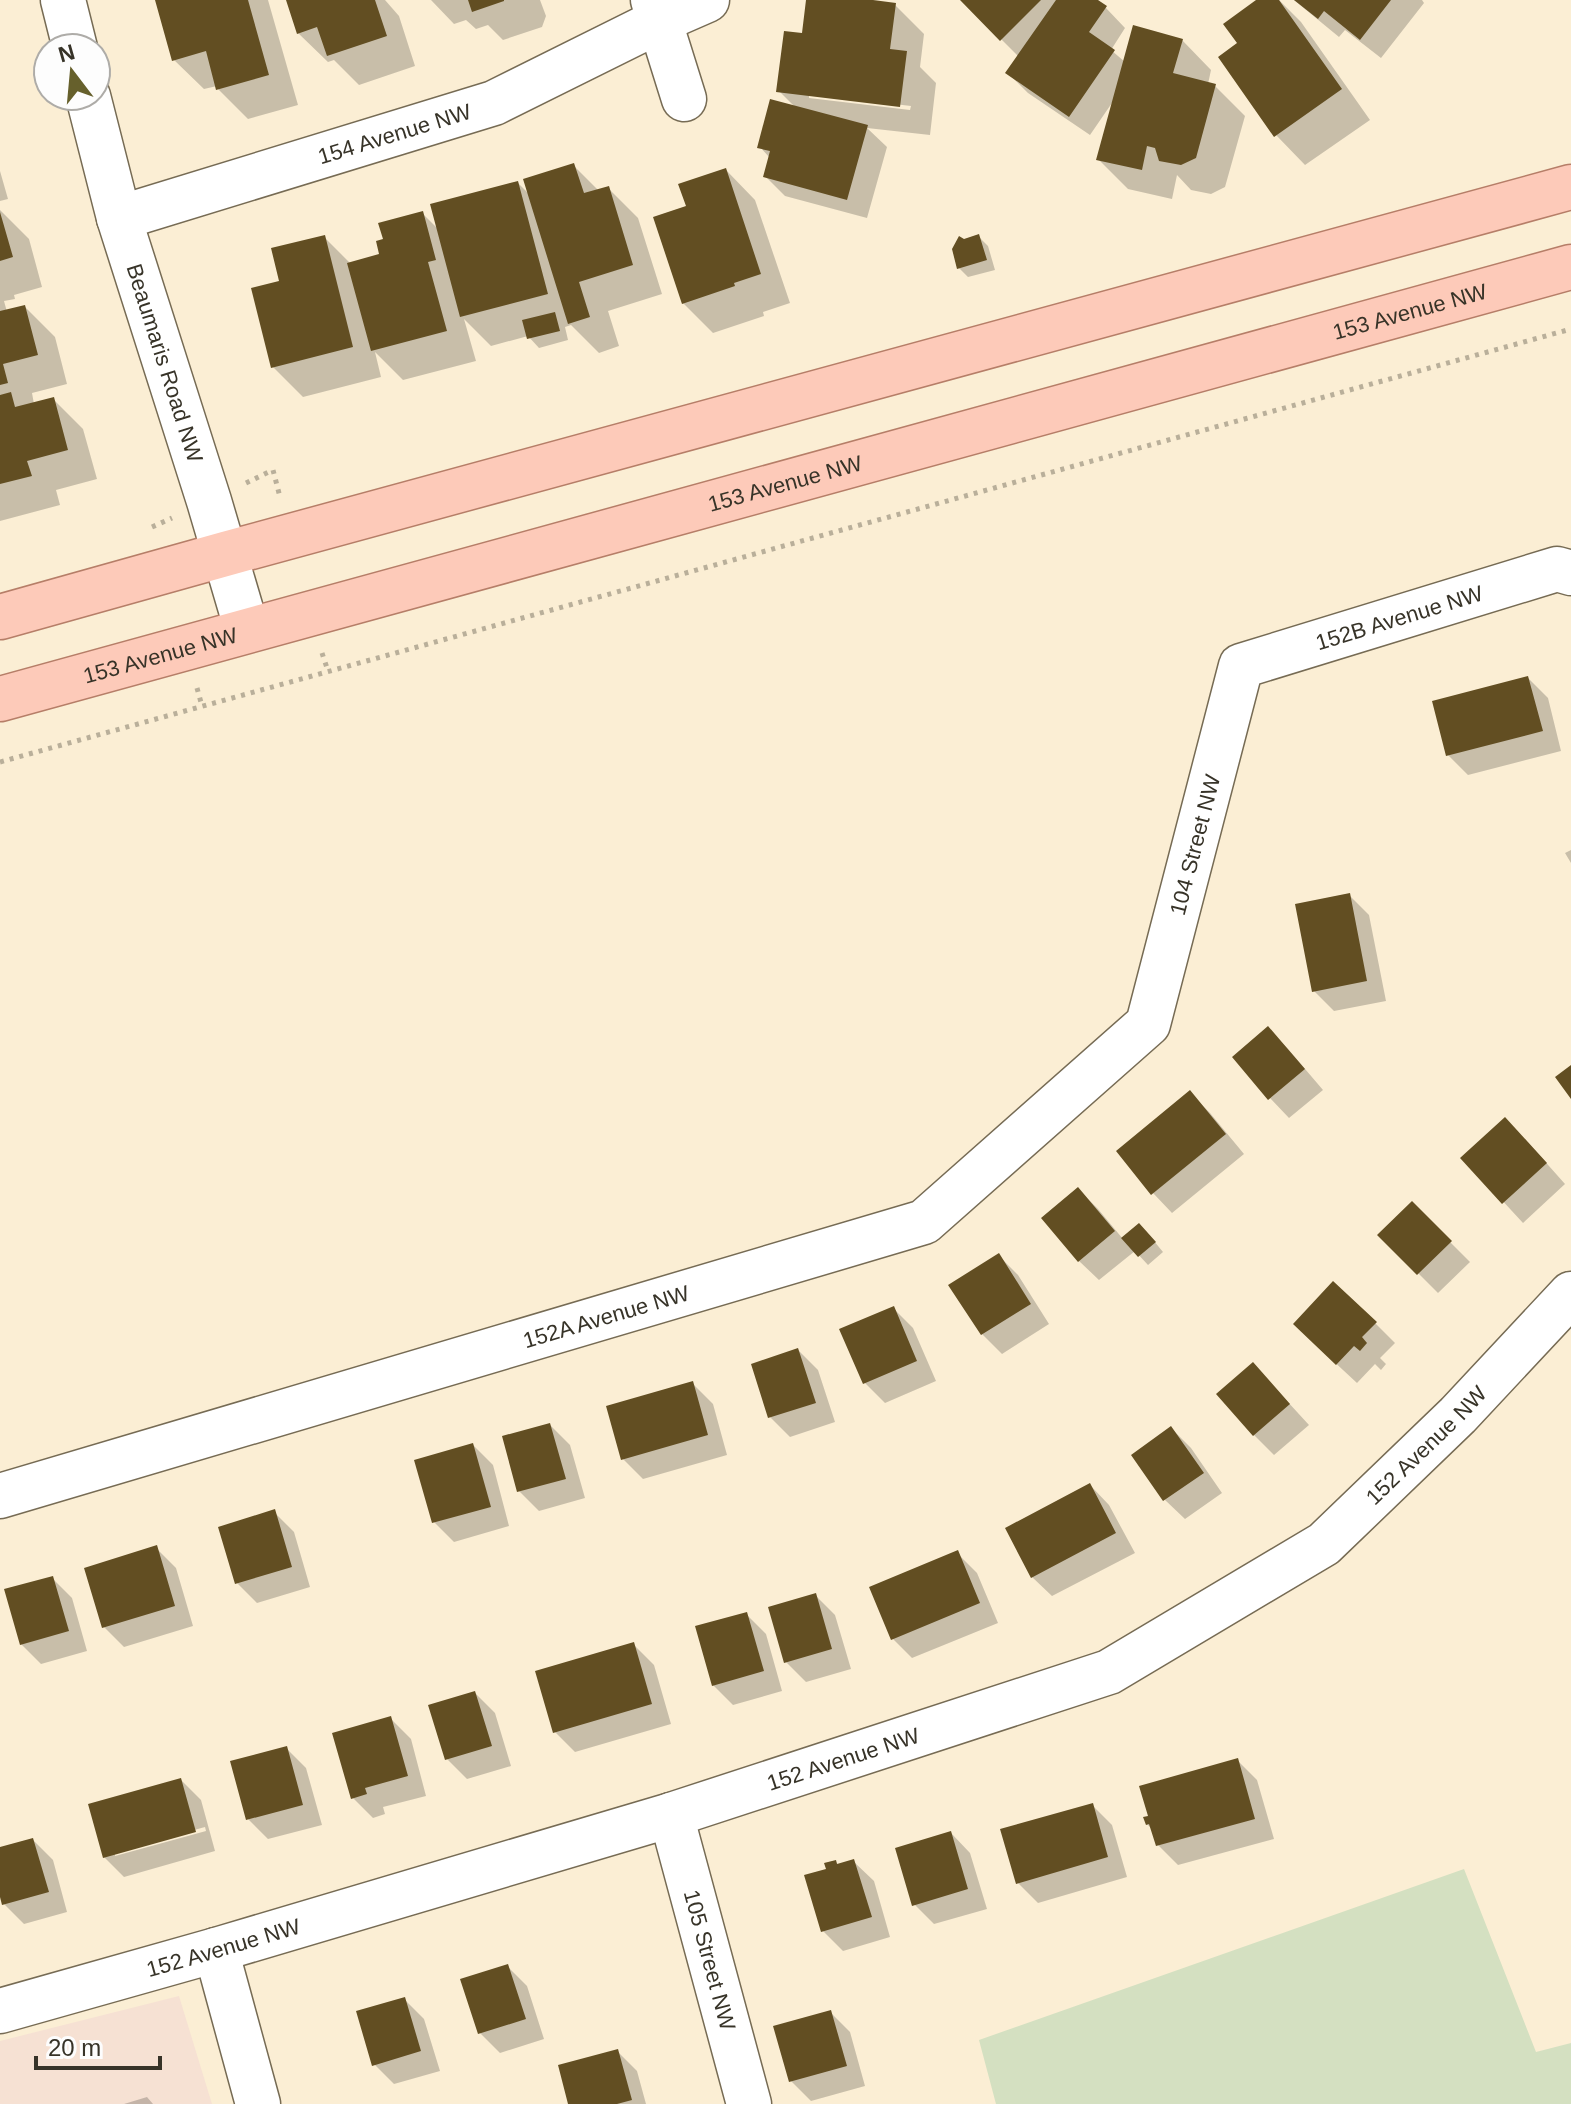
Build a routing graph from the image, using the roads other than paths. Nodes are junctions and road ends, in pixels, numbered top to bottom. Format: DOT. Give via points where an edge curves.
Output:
graph roads {
  1 [pos="63,0"];
  2 [pos="707,0"];
  3 [pos="656,10"];
  4 [pos="71,32"];
  5 [pos="684,99"];
  6 [pos="92,112"];
  7 [pos="1571,187"];
  8 [pos="119,218"];
  9 [pos="1571,267"];
  10 [pos="225,554"];
  11 [pos="1564,571"];
  12 [pos="0,617"];
  13 [pos="247,630"];
  14 [pos="1241,666"];
  15 [pos="0,699"];
  16 [pos="1148,1024"];
  17 [pos="1571,1294"];
  18 [pos="0,1496"];
  19 [pos="671,1815"];
  20 [pos="216,1950"];
  21 [pos="0,2011"];
  22 [pos="258,2104"];
  23 [pos="749,2104"];
  1 -- 4 [label="street"];
  2 -- 3 [label="street, 154 Avenue NW"];
  3 -- 5 [label="street"];
  3 -- 8 [label="street, 154 Avenue NW" via="494,103"];
  6 -- 8 [label="street, Beaumaris Road NW"];
  7 -- 10 [label="main road"];
  8 -- 10 [label="street, Beaumaris Road NW"];
  9 -- 13 [label="main road, 153 Avenue NW"];
  10 -- 12 [label="main road"];
  10 -- 13 [label="street, Beaumaris Road NW"];
  11 -- 14 [label="street, 152B Avenue NW"];
  13 -- 15 [label="main road, 153 Avenue NW"];
  14 -- 16 [label="street, 104 Street NW"];
  16 -- 18 [label="street, 152A Avenue NW" via="924,1222"];
  17 -- 19 [label="street, 152 Avenue NW" via="1458,1415 1324,1544 1109,1672"];
  19 -- 20 [label="street, 152 Avenue NW"];
  19 -- 23 [label="street, 105 Street NW"];
  20 -- 21 [label="street, 152 Avenue NW"];
  20 -- 22 [label="street"];
}
